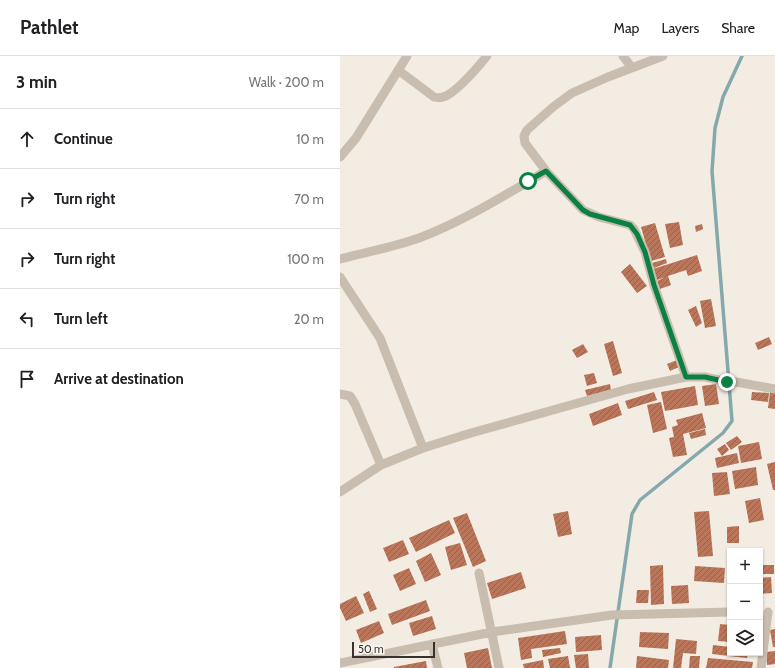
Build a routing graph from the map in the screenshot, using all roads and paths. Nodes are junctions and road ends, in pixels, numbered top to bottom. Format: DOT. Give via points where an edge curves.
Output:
graph roads {
  1 [pos="407,56"];
  2 [pos="487,56"];
  3 [pos="623,56"];
  4 [pos="663,56"];
  5 [pos="632,68"];
  6 [pos="398,70"];
  7 [pos="340,157"];
  8 [pos="546,171"];
  9 [pos="340,259"];
  10 [pos="340,277"];
  11 [pos="686,377"];
  12 [pos="775,389"];
  13 [pos="340,394"];
  14 [pos="423,448"];
  15 [pos="381,464"];
  16 [pos="340,492"];
  17 [pos="479,573"];
  18 [pos="768,611"];
  19 [pos="727,612"];
  20 [pos="492,632"];
  21 [pos="432,644"];
  22 [pos="340,663"];
  23 [pos="438,668"];
  24 [pos="500,668"];
  25 [pos="761,668"];
  1 -- 6 [label="street"];
  2 -- 6 [label="street" via="462,84 440,98 434,97"];
  3 -- 5 [label="street"];
  4 -- 5 [label="street"];
  5 -- 8 [label="street" via="572,93 527,130 524,136 525,143"];
  6 -- 7 [label="street" via="356,138"];
  8 -- 9 [label="street" via="456,222 420,237"];
  8 -- 11 [label="street" via="583,210 630,225 634,229 645,252"];
  10 -- 14 [label="street" via="380,338"];
  11 -- 12 [label="street" via="705,377"];
  11 -- 14 [label="street" via="628,389"];
  13 -- 15 [label="street" via="350,396 355,404"];
  14 -- 15 [label="street"];
  15 -- 16 [label="street"];
  17 -- 20 [label="street"];
  18 -- 25 [label="street"];
  19 -- 20 [label="street" via="612,615"];
  20 -- 21 [label="street"];
  20 -- 24 [label="street"];
  21 -- 22 [label="street"];
  21 -- 23 [label="street"];
}
